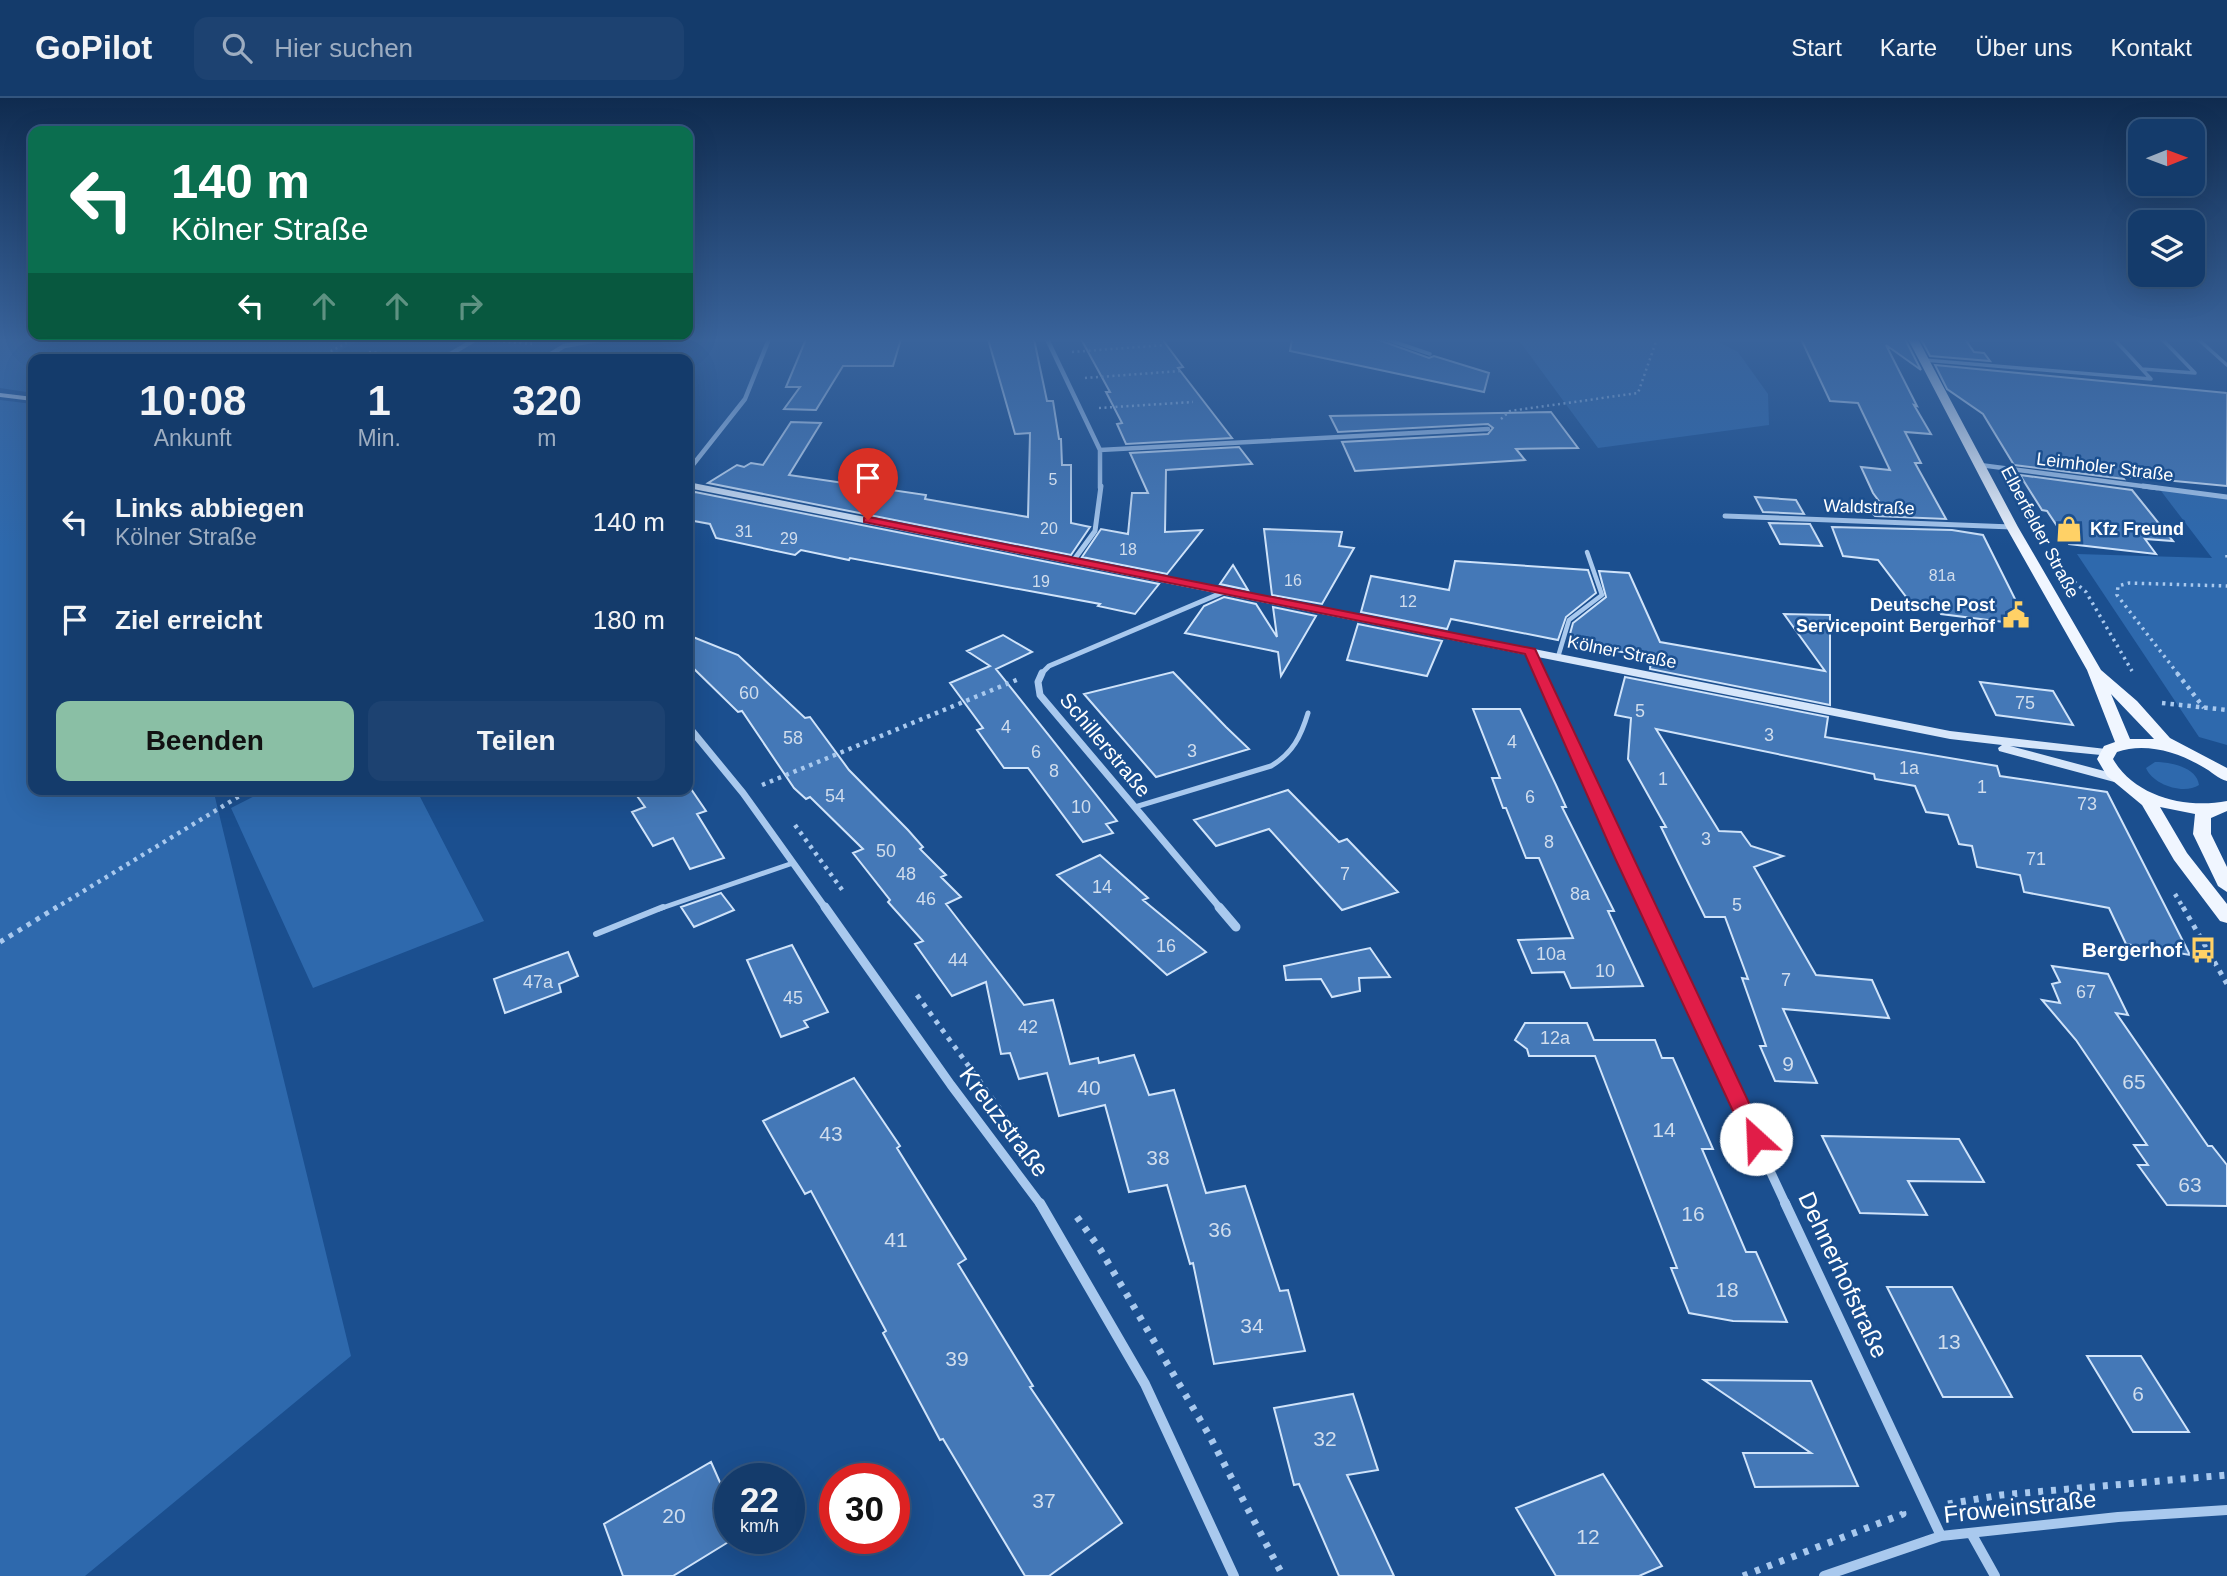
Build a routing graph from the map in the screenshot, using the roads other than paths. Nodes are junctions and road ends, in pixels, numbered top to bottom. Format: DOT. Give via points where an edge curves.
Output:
graph roads {
  1 [pos="737,408"];
  2 [pos="1080,408"];
  3 [pos="1950,408"];
  4 [pos="1488,429"];
  5 [pos="1100,450"];
  6 [pos="693,465"];
  7 [pos="1980,465"];
  8 [pos="693,486"];
  9 [pos="2227,497"];
  10 [pos="1725,516"];
  11 [pos="2012,527"];
  12 [pos="1587,552"];
  13 [pos="1073,561"];
  14 [pos="1226,591"];
  15 [pos="1530,652"];
  16 [pos="1558,657"];
  17 [pos="2094,670"];
  18 [pos="1308,713"];
  19 [pos="693,732"];
  20 [pos="1973,739"];
  21 [pos="2124,744"];
  22 [pos="2178,750"];
  23 [pos="2106,753"];
  24 [pos="2227,776"];
  25 [pos="2118,779"];
  26 [pos="2140,793"];
  27 [pos="1135,807"];
  28 [pos="2219,808"];
  29 [pos="793,863"];
  30 [pos="2227,886"];
  31 [pos="2227,917"];
  32 [pos="1236,927"];
  33 [pos="596,934"];
  34 [pos="2227,1510"];
  35 [pos="1971,1533"];
  36 [pos="1941,1536"];
  37 [pos="1234,1576"];
  38 [pos="1824,1576"];
  39 [pos="1995,1576"];
  1 -- 6 [label="street"];
  2 -- 5 [label="street"];
  3 -- 7 [label="main road, Elberfelder Straße"];
  4 -- 5 [label="street"];
  5 -- 13 [label="street" via="1095,531"];
  7 -- 9 [label="street, Leimholer Straße"];
  7 -- 11 [label="main road, Elberfelder Straße"];
  8 -- 13 [label="main road, Kölner Straße"];
  10 -- 11 [label="street, Waldstraße"];
  11 -- 17 [label="main road, Elberfelder Straße"];
  12 -- 16 [label="lane" via="1602,596 1569,620"];
  13 -- 14 [label="main road, Kölner Straße"];
  14 -- 15 [label="main road, Kölner Straße"];
  14 -- 27 [label="street, Schillerstraße" via="1049,666 1039,676 1040,695"];
  15 -- 16 [label="main road, Kölner Straße"];
  15 -- 36 [label="street, Dehnerhofstraße"];
  16 -- 20 [label="main road, Kölner Straße"];
  17 -- 21 [label="main road, Elberfelder Straße"];
  17 -- 22 [label="main road, Elberfelder Straße"];
  18 -- 27 [label="lane" via="1294,751 1284,760"];
  19 -- 29 [label="street, Kreuzstraße"];
  20 -- 23 [label="main road, Kölner Straße"];
  20 -- 25 [label="main road, Kölner Straße"];
  21 -- 22 [label="main road"];
  21 -- 23 [label="main road"];
  22 -- 24 [label="main road"];
  23 -- 25 [label="main road" via="2108,766"];
  25 -- 26 [label="main road"];
  26 -- 28 [label="main road" via="2176,805"];
  26 -- 31 [label="main road"];
  27 -- 32 [label="street, Schillerstraße"];
  28 -- 30 [label="main road" via="2202,816 2202,834"];
  29 -- 33 [label="lane"];
  29 -- 37 [label="street, Kreuzstraße" via="1039,1200 1146,1384"];
  34 -- 35 [label="street, Froweinstraße"];
  35 -- 36 [label="street, Froweinstraße"];
  35 -- 39 [label="street"];
  36 -- 38 [label="street, Froweinstraße"];
}
